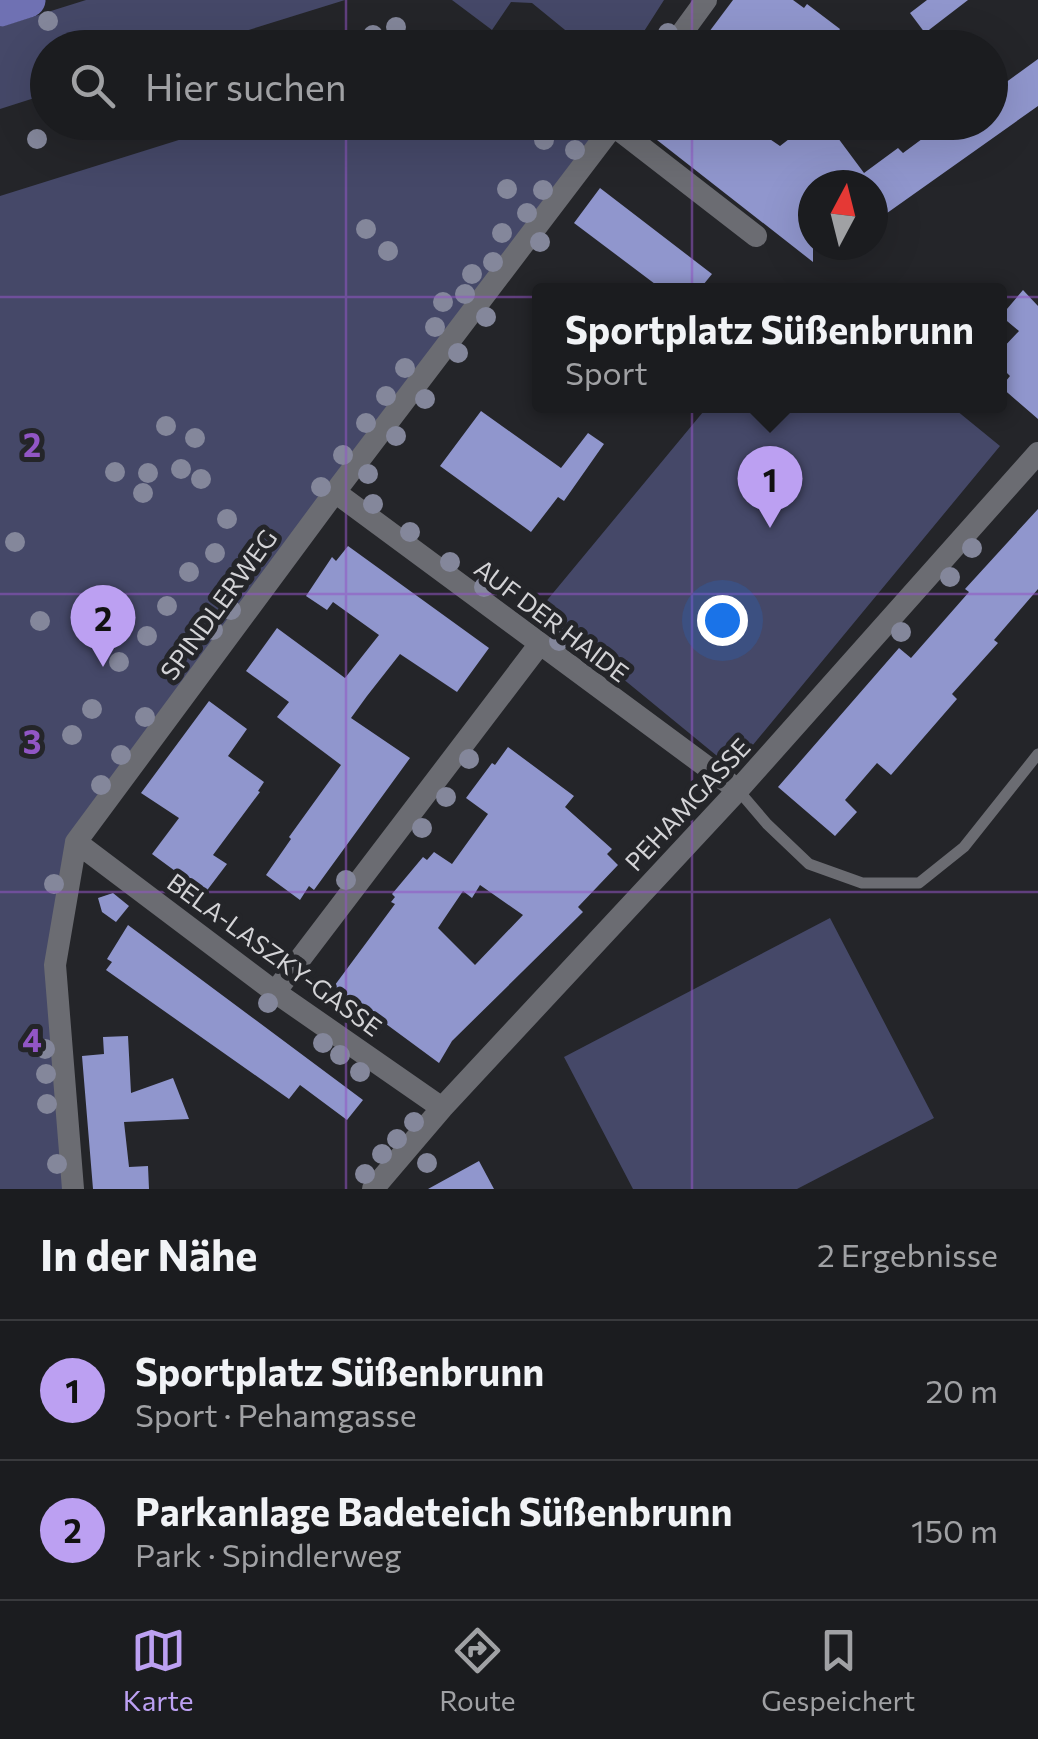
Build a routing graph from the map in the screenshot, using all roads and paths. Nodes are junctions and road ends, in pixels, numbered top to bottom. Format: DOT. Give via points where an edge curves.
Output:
graph roads {
  1 [pos="28,0"];
  2 [pos="706,0"];
  3 [pos="0,9"];
  4 [pos="684,30"];
  5 [pos="603,140"];
  6 [pos="635,140"];
  7 [pos="756,236"];
  8 [pos="1038,453"];
  9 [pos="335,492"];
  10 [pos="539,645"];
  11 [pos="1038,754"];
  12 [pos="738,790"];
  13 [pos="76,842"];
  14 [pos="275,992"];
  15 [pos="442,1108"];
  16 [pos="73,1189"];
  17 [pos="373,1189"];
  1 -- 3 [label="main road"];
  2 -- 4 [label="street"];
  5 -- 9 [label="street, SPINDLERWEG"];
  6 -- 7 [label="street"];
  8 -- 12 [label="street, PEHAMGASSE"];
  9 -- 10 [label="street, AUF DER HAIDE"];
  9 -- 13 [label="street, SPINDLERWEG"];
  10 -- 12 [label="street, AUF DER HAIDE"];
  10 -- 14 [label="street"];
  11 -- 12 [label="lane" via="964,847 919,883 862,883 809,864"];
  12 -- 15 [label="street, PEHAMGASSE"];
  13 -- 14 [label="street, BELA-LASZKY-GASSE"];
  13 -- 16 [label="street, SPINDLERWEG" via="56,965"];
  14 -- 15 [label="street, BELA-LASZKY-GASSE"];
  15 -- 17 [label="street, PEHAMGASSE"];
}
